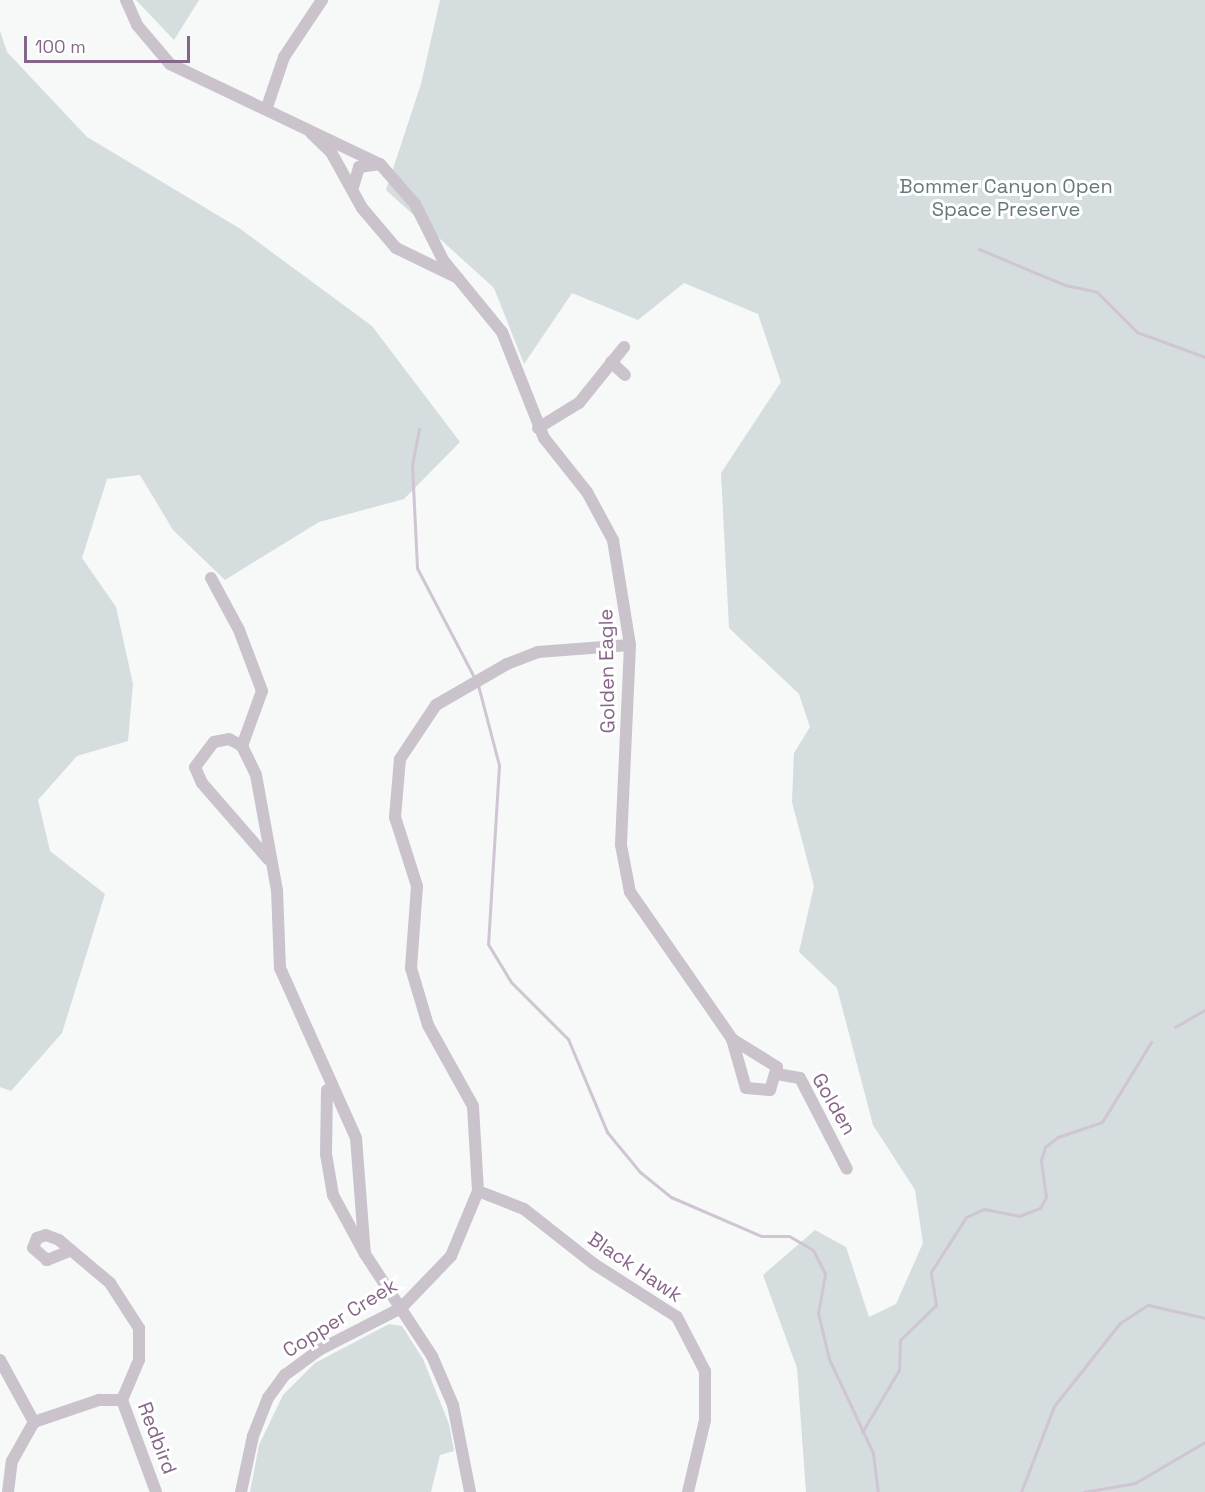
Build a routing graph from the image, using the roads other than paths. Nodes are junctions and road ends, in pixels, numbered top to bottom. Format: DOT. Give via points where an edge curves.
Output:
graph roads {
  1 [pos="126,0"];
  2 [pos="322,0"];
  3 [pos="267,107"];
  4 [pos="303,124"];
  5 [pos="380,164"];
  6 [pos="352,191"];
  7 [pos="462,279"];
  8 [pos="624,347"];
  9 [pos="611,362"];
  10 [pos="625,375"];
  11 [pos="538,428"];
  12 [pos="212,578"];
  13 [pos="630,645"];
  14 [pos="242,746"];
  15 [pos="268,859"];
  16 [pos="732,1039"];
  17 [pos="777,1074"];
  18 [pos="326,1079"];
  19 [pos="847,1169"];
  20 [pos="478,1191"];
  21 [pos="67,1252"];
  22 [pos="365,1254"];
  23 [pos="401,1308"];
  24 [pos="0,1360"];
  25 [pos="122,1400"];
  26 [pos="34,1422"];
  27 [pos="8,1492"];
  28 [pos="156,1492"];
  29 [pos="241,1492"];
  30 [pos="470,1492"];
  31 [pos="688,1492"];
  1 -- 3 [label="street, Golden Eagle" via="137,25 170,64"];
  2 -- 3 [label="street" via="284,57"];
  3 -- 4 [label="street, Golden Eagle"];
  4 -- 5 [label="street, Golden Eagle"];
  4 -- 6 [label="street, Golden Eagle" via="332,152"];
  5 -- 6 [label="street" via="359,167"];
  5 -- 7 [label="street, Golden Eagle" via="415,204 443,260"];
  6 -- 7 [label="street, Golden Eagle" via="396,248"];
  7 -- 11 [label="street, Golden Eagle" via="502,332"];
  8 -- 9 [label="street"];
  9 -- 10 [label="street"];
  9 -- 11 [label="street" via="579,403"];
  11 -- 13 [label="street, Golden Eagle" via="604,518 624,589"];
  12 -- 14 [label="street" via="239,630 262,691"];
  13 -- 16 [label="street, Golden Eagle" via="623,868 648,924"];
  13 -- 20 [label="street, Copper Creek" via="538,652 507,664 436,705 400,759 395,818 417,886 411,968 428,1025 473,1106"];
  14 -- 15 [label="street" via="264,806"];
  14 -- 15 [label="street" via="229,739 214,742 195,767 225,815"];
  15 -- 18 [label="street" via="280,920 280,968"];
  16 -- 17 [label="street, Golden Eagle" via="762,1054 777,1067"];
  16 -- 17 [label="street, Golden Eagle" via="746,1088 770,1090"];
  17 -- 19 [label="street, Golden" via="800,1078"];
  18 -- 22 [label="street" via="360,1156"];
  18 -- 22 [label="street" via="326,1154 333,1195"];
  20 -- 23 [label="street, Copper Creek" via="451,1256"];
  20 -- 31 [label="street, Black Hawk" via="524,1209 594,1264 677,1317 694,1342 705,1380 705,1420"];
  21 -- 25 [label="street, Redbird" via="110,1283 139,1328 139,1360"];
  22 -- 23 [label="street"];
  23 -- 29 [label="street, Copper Creek" via="319,1350 285,1375 268,1398 253,1436"];
  23 -- 30 [label="street" via="432,1356 453,1405"];
  24 -- 26 [label="street"];
  25 -- 26 [label="street" via="99,1401"];
  25 -- 28 [label="street, Redbird"];
  26 -- 27 [label="street" via="12,1461"];
}
